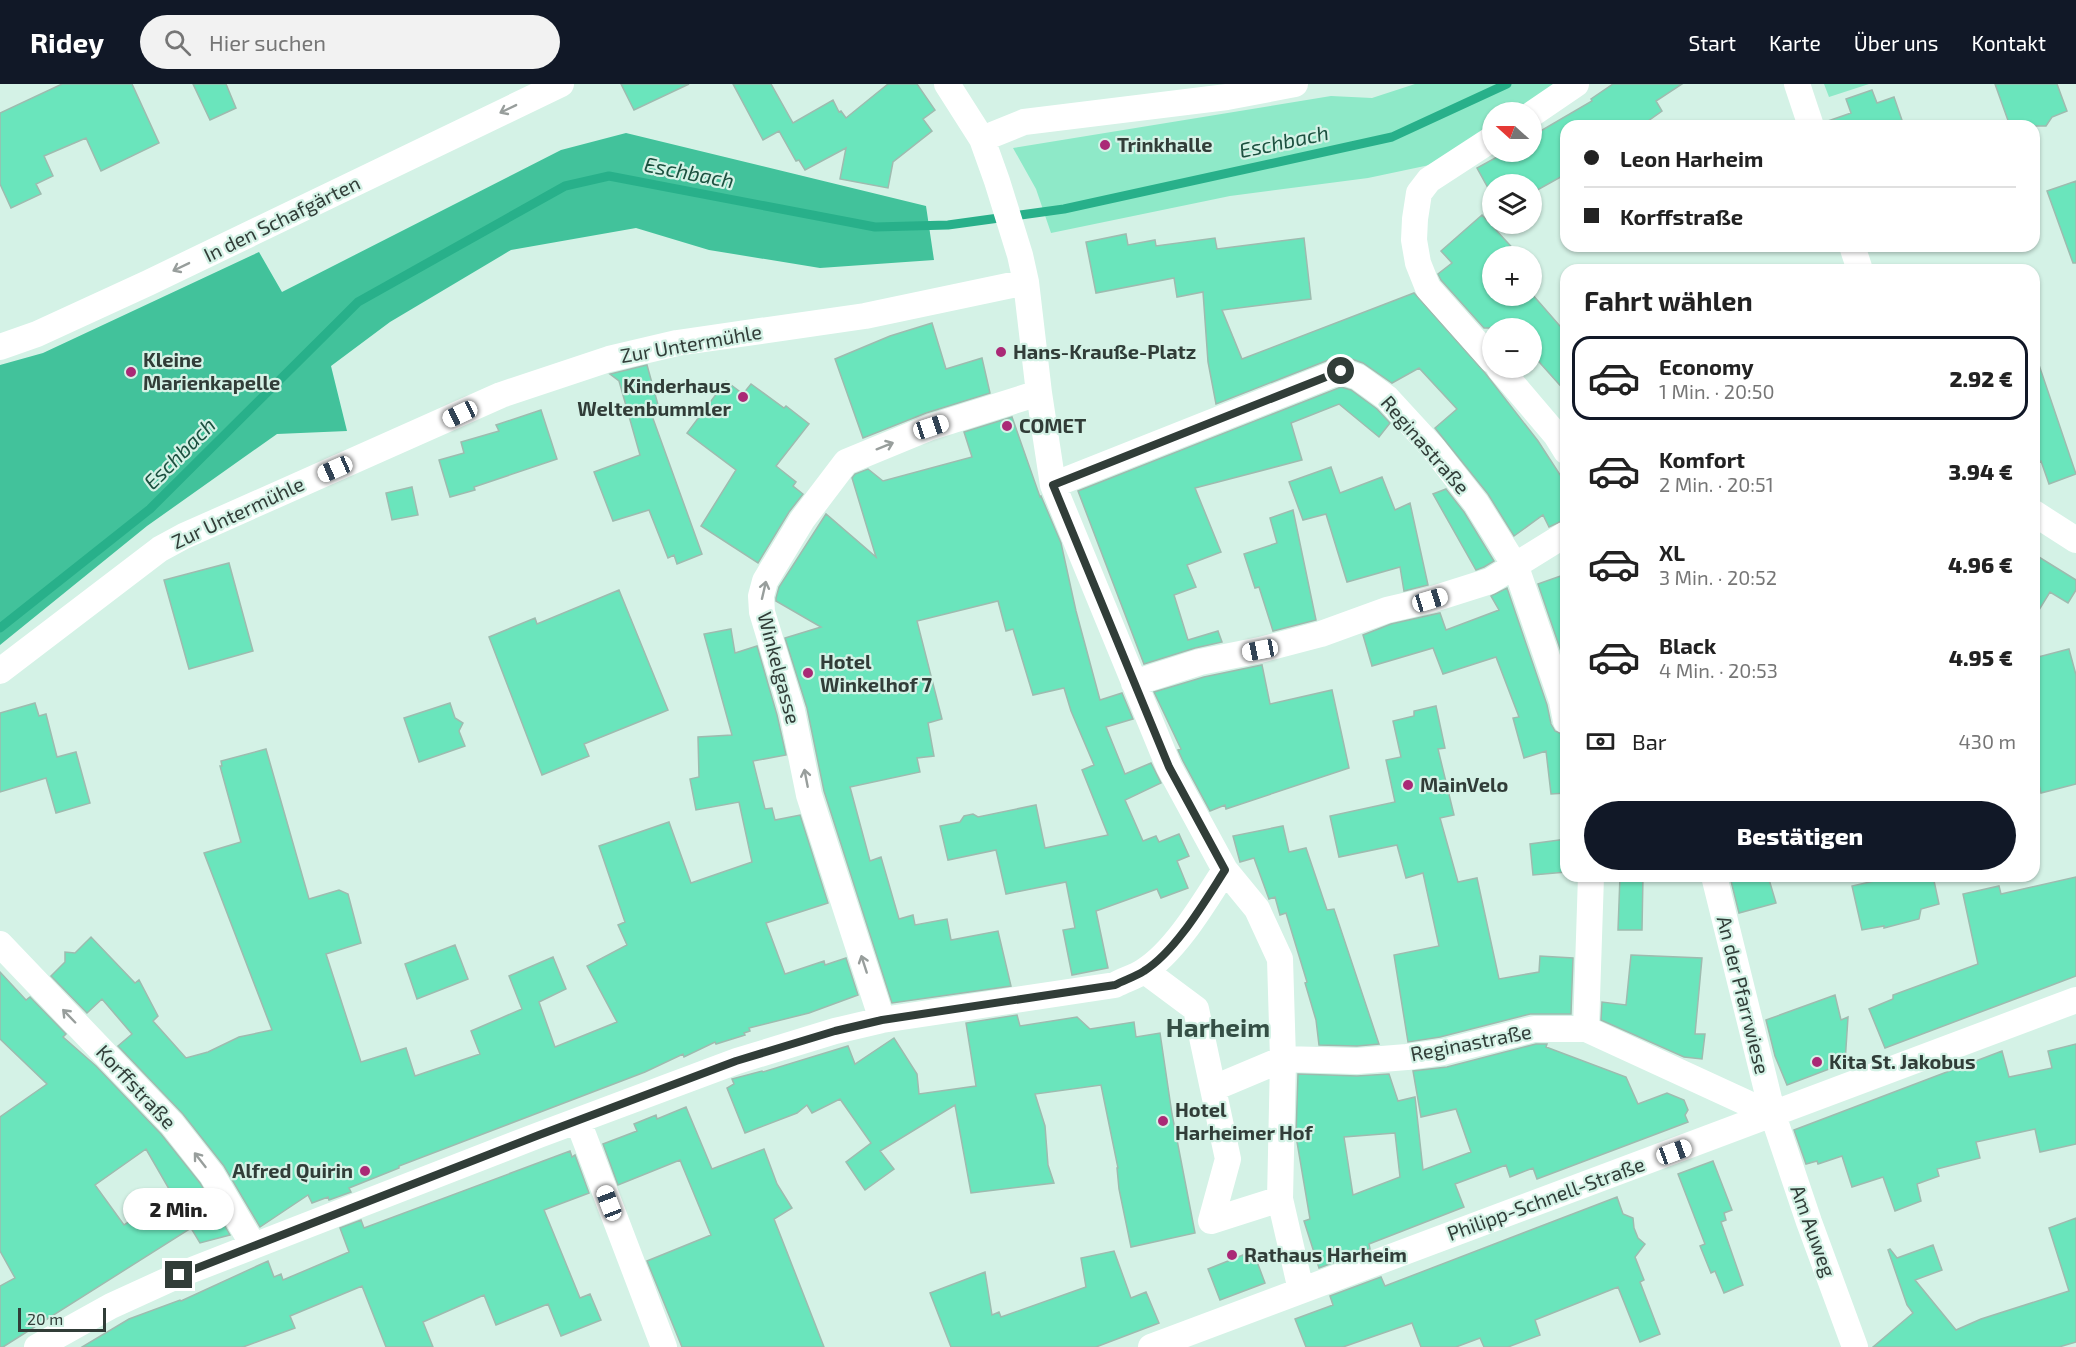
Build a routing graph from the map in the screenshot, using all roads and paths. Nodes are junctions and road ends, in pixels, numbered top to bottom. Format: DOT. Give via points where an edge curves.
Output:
graph roads {
  1 [pos="561,84"];
  2 [pos="947,84"];
  3 [pos="1295,84"];
  4 [pos="1576,84"];
  5 [pos="1797,84"];
  6 [pos="1542,107"];
  7 [pos="1809,120"];
  8 [pos="981,140"];
  9 [pos="1482,146"];
  10 [pos="1026,282"];
  11 [pos="0,347"];
  12 [pos="1482,349"];
  13 [pos="1508,378"];
  14 [pos="1039,393"];
  15 [pos="1560,441"];
  16 [pos="1053,485"];
  17 [pos="2040,517"];
  18 [pos="1560,538"];
  19 [pos="2076,540"];
  20 [pos="1516,567"];
  21 [pos="0,671"];
  22 [pos="1134,683"];
  23 [pos="1560,695"];
  24 [pos="1225,870"];
  25 [pos="1591,882"];
  26 [pos="1715,882"];
  27 [pos="0,944"];
  28 [pos="1145,970"];
  29 [pos="2076,1000"];
  30 [pos="882,1020"];
  31 [pos="1586,1029"];
  32 [pos="1283,1059"];
  33 [pos="1214,1088"];
  34 [pos="1773,1115"];
  35 [pos="578,1121"];
  36 [pos="1280,1199"];
  37 [pos="253,1245"];
  38 [pos="1301,1290"];
  39 [pos="1856,1344"];
  40 [pos="37,1347"];
  41 [pos="664,1347"];
  42 [pos="1151,1347"];
  1 -- 11 [label="street, In den Schafgärten, one-way" via="148,283"];
  2 -- 8 [label="street"];
  3 -- 8 [label="street" via="1227,97 1024,122"];
  4 -- 6 [label="street"];
  5 -- 7 [label="street"];
  8 -- 10 [label="street"];
  9 -- 12 [label="street" via="1429,180 1419,194 1414,240 1428,288"];
  10 -- 14 [label="street"];
  10 -- 21 [label="street, Zur Untermühle" via="864,316 677,343 609,359 501,394 160,549"];
  13 -- 15 [label="street"];
  14 -- 16 [label="street"];
  30 -- 14 [label="street, Winkelgasse, one-way" via="809,795 792,711 762,612 761,596 765,581 802,520 846,462 931,427"];
  16 -- 20 [label="street, Reginastraße" via="1341,371 1358,377 1387,398 1433,448 1476,504"];
  16 -- 22 [label="street"];
  17 -- 19 [label="street"];
  18 -- 20 [label="street"];
  20 -- 22 [label="street" via="1490,581 1430,600"];
  20 -- 23 [label="street, Reginastraße"];
  22 -- 24 [label="street" via="1169,767"];
  24 -- 28 [label="street" via="1192,921"];
  24 -- 32 [label="street" via="1257,909 1280,959"];
  25 -- 31 [label="street"];
  26 -- 34 [label="street, An der Pfarrwiese"];
  37 -- 27 [label="street, Korffstraße, one-way" via="212,1175 172,1124"];
  28 -- 30 [label="street" via="1115,985"];
  28 -- 33 [label="street" via="1196,1009"];
  29 -- 34 [label="street, Philipp-Schnell-Straße"];
  30 -- 35 [label="street" via="736,1061"];
  31 -- 32 [label="street, Reginastraße" via="1534,1029 1407,1057 1357,1061"];
  31 -- 34 [label="street, Reginastraße"];
  32 -- 33 [label="street"];
  32 -- 36 [label="street"];
  33 -- 36 [label="street" via="1228,1159 1211,1221"];
  34 -- 38 [label="street, Philipp-Schnell-Straße"];
  34 -- 39 [label="street, Am Auweg"];
  35 -- 37 [label="street"];
  35 -- 41 [label="street"];
  36 -- 38 [label="street"];
  37 -- 40 [label="street" via="111,1306"];
  38 -- 42 [label="street, Philipp-Schnell-Straße"];
}
